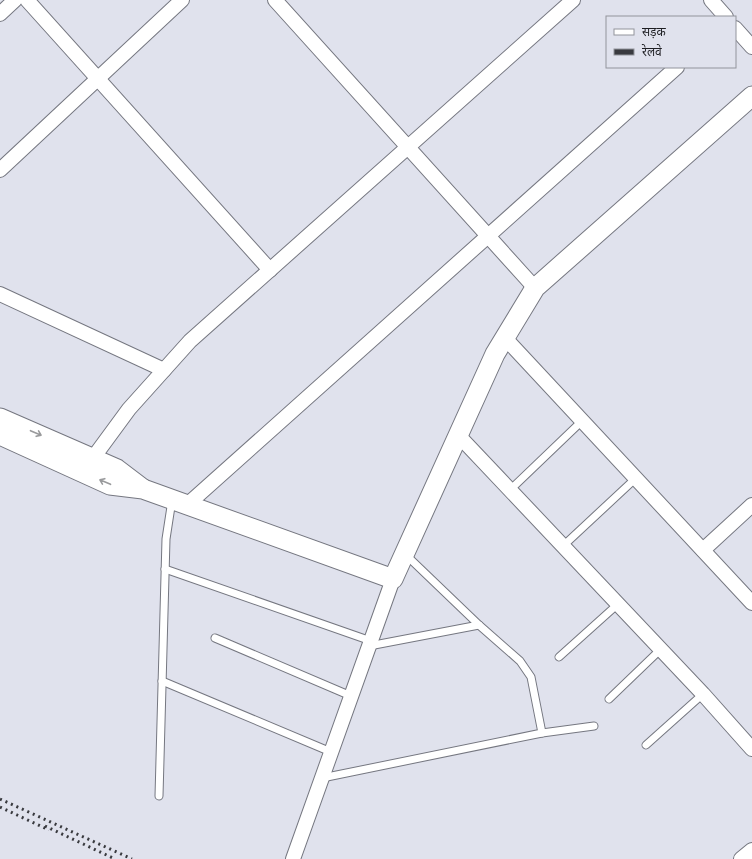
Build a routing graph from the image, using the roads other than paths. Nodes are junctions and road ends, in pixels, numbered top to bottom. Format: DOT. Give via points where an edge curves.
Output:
graph roads {
  1 [pos="15,0"];
  2 [pos="27,0"];
  3 [pos="182,0"];
  4 [pos="275,0"];
  5 [pos="573,0"];
  6 [pos="711,0"];
  7 [pos="0,14"];
  8 [pos="725,16"];
  9 [pos="736,29"];
  10 [pos="752,47"];
  11 [pos="676,68"];
  12 [pos="98,79"];
  13 [pos="752,96"];
  14 [pos="408,147"];
  15 [pos="0,170"];
  16 [pos="488,236"];
  17 [pos="270,270"];
  18 [pos="535,288"];
  19 [pos="0,294"];
  20 [pos="505,338"];
  21 [pos="164,370"];
  22 [pos="0,418"];
  23 [pos="582,421"];
  24 [pos="0,435"];
  25 [pos="458,435"];
  26 [pos="90,466"];
  27 [pos="636,478"];
  28 [pos="510,490"];
  29 [pos="179,502"];
  30 [pos="752,505"];
  31 [pos="563,546"];
  32 [pos="703,550"];
  33 [pos="405,554"];
  34 [pos="165,569"];
  35 [pos="394,579"];
  36 [pos="750,597"];
  37 [pos="618,604"];
  38 [pos="478,625"];
  39 [pos="216,638"];
  40 [pos="370,643"];
  41 [pos="661,649"];
  42 [pos="559,657"];
  43 [pos="162,681"];
  44 [pos="703,694"];
  45 [pos="352,696"];
  46 [pos="609,699"];
  47 [pos="594,726"];
  48 [pos="542,733"];
  49 [pos="646,746"];
  50 [pos="752,749"];
  51 [pos="331,752"];
  52 [pos="322,778"];
  53 [pos="158,796"];
  54 [pos="752,850"];
  55 [pos="293,859"];
  56 [pos="741,859"];
  1 -- 7 [label="street"];
  2 -- 12 [label="street"];
  3 -- 12 [label="street"];
  4 -- 14 [label="street"];
  5 -- 14 [label="street"];
  6 -- 8 [label="street"];
  9 -- 10 [label="street"];
  11 -- 16 [label="street"];
  12 -- 15 [label="street"];
  12 -- 17 [label="street"];
  13 -- 18 [label="street"];
  14 -- 16 [label="street"];
  14 -- 17 [label="street"];
  16 -- 18 [label="street"];
  16 -- 29 [label="street"];
  17 -- 21 [label="street" via="190,341"];
  18 -- 20 [label="street"];
  19 -- 21 [label="street"];
  20 -- 23 [label="street"];
  20 -- 25 [label="street" via="495,354"];
  21 -- 26 [label="street" via="129,409"];
  22 -- 26 [label="street, one-way"];
  23 -- 27 [label="street"];
  23 -- 28 [label="lane"];
  24 -- 26 [label="street"];
  25 -- 28 [label="street"];
  25 -- 33 [label="street"];
  26 -- 29 [label="street" via="110,485 143,489"];
  27 -- 31 [label="lane"];
  27 -- 32 [label="street"];
  28 -- 31 [label="street"];
  29 -- 34 [label="lane" via="166,539"];
  29 -- 35 [label="street"];
  30 -- 32 [label="street"];
  31 -- 37 [label="street"];
  32 -- 36 [label="street"];
  33 -- 35 [label="street"];
  33 -- 38 [label="lane"];
  34 -- 40 [label="lane"];
  34 -- 43 [label="lane"];
  35 -- 40 [label="street"];
  37 -- 41 [label="street"];
  37 -- 42 [label="lane"];
  38 -- 40 [label="lane"];
  38 -- 48 [label="lane" via="520,661 531,677"];
  39 -- 45 [label="lane"];
  40 -- 45 [label="street"];
  41 -- 44 [label="street"];
  41 -- 46 [label="lane"];
  43 -- 51 [label="lane"];
  43 -- 53 [label="lane"];
  44 -- 49 [label="lane"];
  44 -- 50 [label="street"];
  45 -- 51 [label="street"];
  47 -- 48 [label="lane"];
  48 -- 52 [label="lane"];
  51 -- 52 [label="street"];
  52 -- 55 [label="street"];
  54 -- 56 [label="street"];
}
